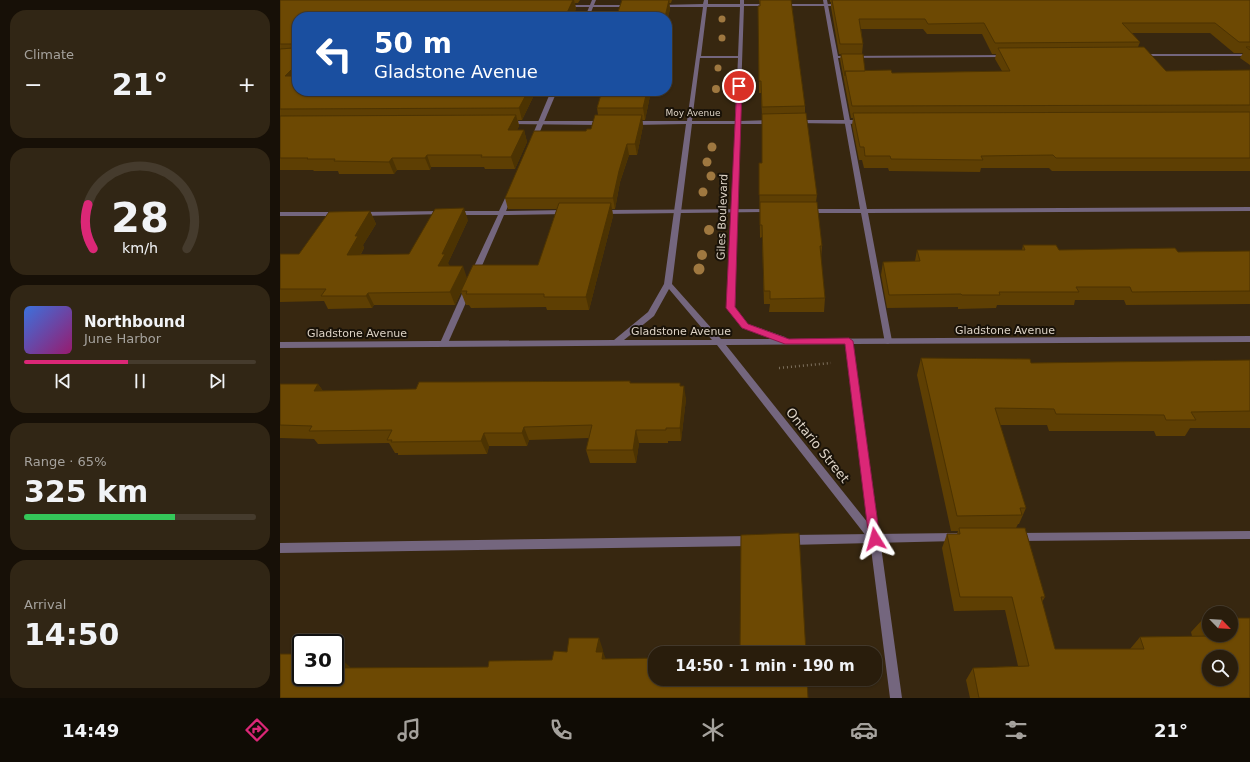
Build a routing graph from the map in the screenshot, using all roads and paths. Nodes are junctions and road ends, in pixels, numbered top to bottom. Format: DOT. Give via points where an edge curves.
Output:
graph roads {
  1 [pos="594,0"];
  2 [pos="706,3"];
  3 [pos="742,3"];
  4 [pos="825,3"];
  5 [pos="849,5"];
  6 [pos="560,6"];
  7 [pos="592,6"];
  8 [pos="639,6"];
  9 [pos="655,6"];
  10 [pos="589,12"];
  11 [pos="1250,55"];
  12 [pos="1011,56"];
  13 [pos="1138,56"];
  14 [pos="698,57"];
  15 [pos="740,57"];
  16 [pos="835,57"];
  17 [pos="552,96"];
  18 [pos="689,122"];
  19 [pos="738,122"];
  20 [pos="776,122"];
  21 [pos="792,122"];
  22 [pos="847,122"];
  23 [pos="871,122"];
  24 [pos="501,123"];
  25 [pos="541,123"];
  26 [pos="609,123"];
  27 [pos="624,123"];
  28 [pos="530,148"];
  29 [pos="514,184"];
  30 [pos="1250,210"];
  31 [pos="734,211"];
  32 [pos="777,211"];
  33 [pos="800,211"];
  34 [pos="864,211"];
  35 [pos="578,212"];
  36 [pos="593,212"];
  37 [pos="677,212"];
  38 [pos="502,213"];
  39 [pos="280,214"];
  40 [pos="343,214"];
  41 [pos="351,214"];
  42 [pos="668,284"];
  43 [pos="1250,339"];
  44 [pos="849,341"];
  45 [pos="888,341"];
  46 [pos="617,342"];
  47 [pos="720,342"];
  48 [pos="788,342"];
  49 [pos="444,344"];
  50 [pos="280,345"];
  51 [pos="832,363"];
  52 [pos="779,368"];
  53 [pos="1250,535"];
  54 [pos="968,537"];
  55 [pos="1007,537"];
  56 [pos="875,539"];
  57 [pos="765,540"];
  58 [pos="781,540"];
  59 [pos="280,548"];
  60 [pos="896,698"];
  1 -- 7 [label="street"];
  2 -- 3 [label="street"];
  2 -- 9 [label="street"];
  2 -- 14 [label="street"];
  3 -- 4 [label="street"];
  3 -- 15 [label="street, Giles Boulevard"];
  4 -- 5 [label="street"];
  4 -- 16 [label="street"];
  6 -- 7 [label="street"];
  7 -- 8 [label="street"];
  7 -- 10 [label="street"];
  11 -- 13 [label="street"];
  12 -- 16 [label="street"];
  14 -- 15 [label="street"];
  14 -- 18 [label="street"];
  15 -- 19 [label="street, Giles Boulevard"];
  16 -- 22 [label="street"];
  17 -- 25 [label="street"];
  18 -- 19 [label="street, Moy Avenue"];
  18 -- 27 [label="street, Moy Avenue"];
  18 -- 37 [label="street"];
  19 -- 20 [label="street, Moy Avenue"];
  19 -- 31 [label="street, Giles Boulevard"];
  21 -- 22 [label="street"];
  22 -- 23 [label="street"];
  22 -- 34 [label="street"];
  24 -- 25 [label="street"];
  25 -- 26 [label="street"];
  25 -- 28 [label="street"];
  29 -- 38 [label="street"];
  30 -- 34 [label="street"];
  31 -- 32 [label="street"];
  31 -- 37 [label="street"];
  31 -- 48 [label="street, Giles Boulevard" via="731,308 745,326"];
  33 -- 34 [label="street"];
  34 -- 45 [label="street"];
  35 -- 38 [label="street"];
  36 -- 37 [label="street"];
  37 -- 42 [label="street"];
  38 -- 41 [label="street"];
  38 -- 49 [label="street"];
  39 -- 40 [label="street"];
  42 -- 46 [label="street" via="652,314"];
  42 -- 47 [label="street"];
  43 -- 45 [label="street, Gladstone Avenue"];
  44 -- 45 [label="street, Gladstone Avenue"];
  44 -- 48 [label="street, Gladstone Avenue"];
  44 -- 56 [label="street"];
  46 -- 47 [label="street, Gladstone Avenue"];
  46 -- 49 [label="street, Gladstone Avenue"];
  47 -- 48 [label="street, Gladstone Avenue"];
  47 -- 56 [label="street, Ontario Street"];
  49 -- 50 [label="street, Gladstone Avenue"];
  51 -- 52 [label="path"];
  53 -- 55 [label="street"];
  54 -- 56 [label="street"];
  56 -- 58 [label="street"];
  56 -- 60 [label="street"];
  57 -- 59 [label="street"];
}
